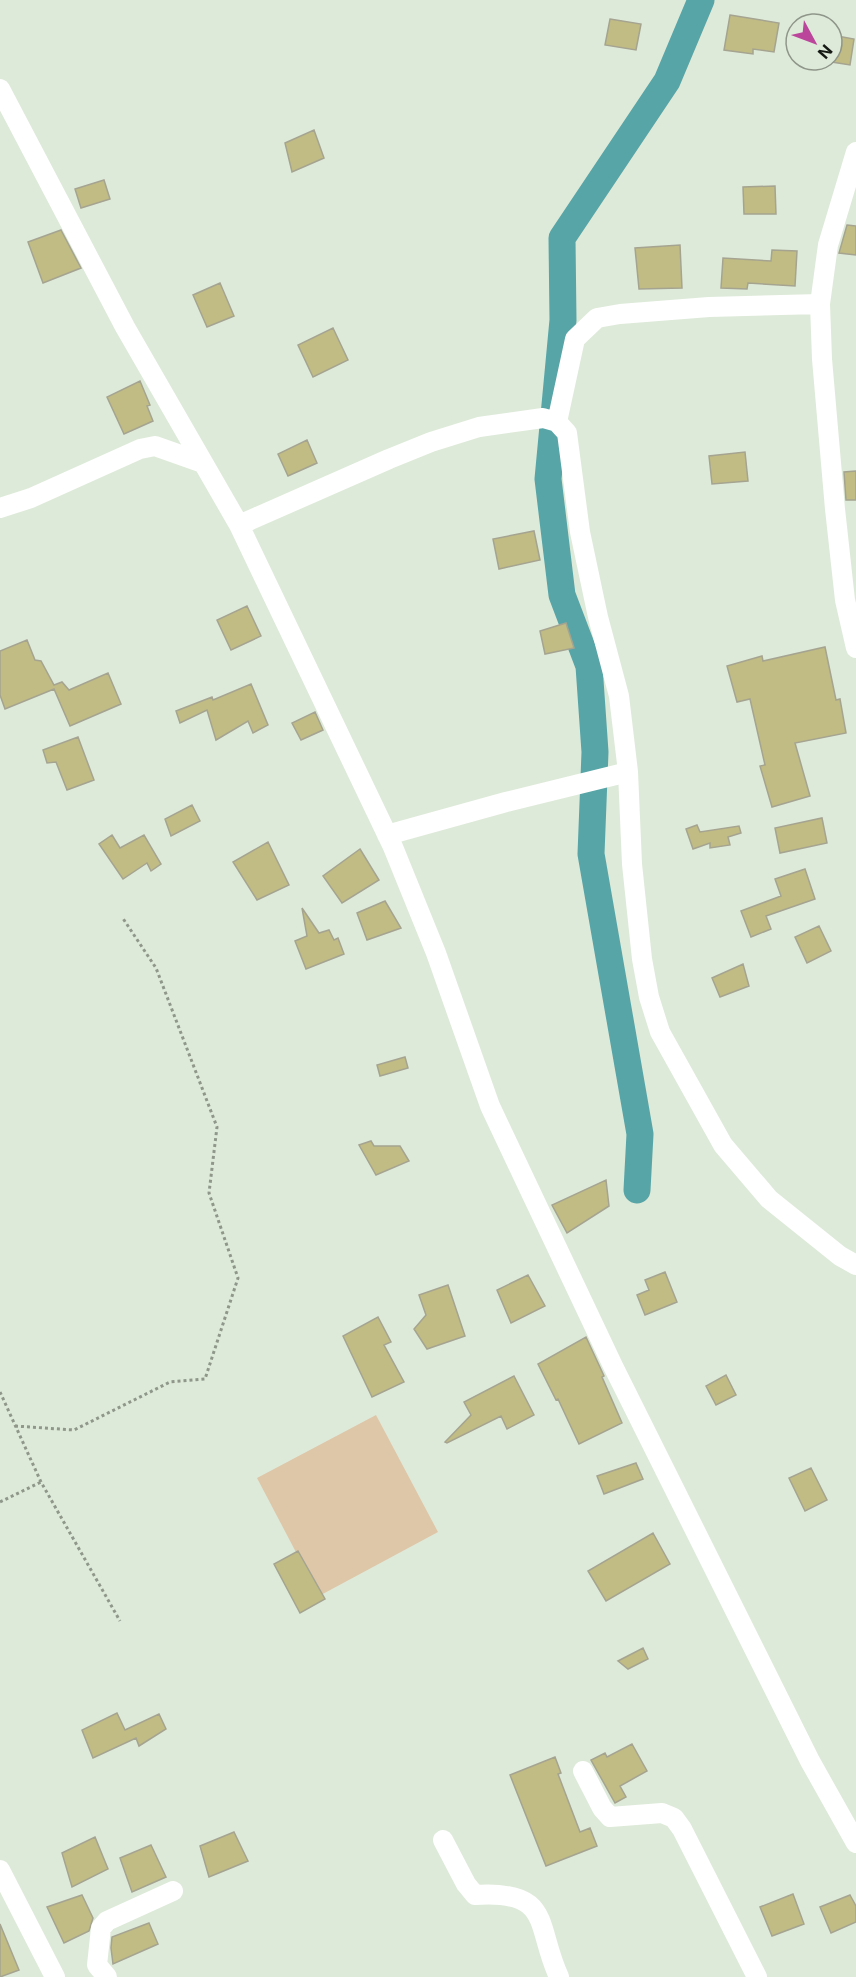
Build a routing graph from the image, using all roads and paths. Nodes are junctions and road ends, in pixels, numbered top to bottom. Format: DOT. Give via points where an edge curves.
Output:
graph roads {
  1 [pos="0,88"];
  2 [pos="856,152"];
  3 [pos="820,304"];
  4 [pos="557,422"];
  5 [pos="203,463"];
  6 [pos="0,508"];
  7 [pos="239,525"];
  8 [pos="856,648"];
  9 [pos="628,772"];
  10 [pos="387,835"];
  11 [pos="122,917"];
  12 [pos="856,1265"];
  13 [pos="0,1392"];
  14 [pos="15,1426"];
  15 [pos="41,1482"];
  16 [pos="0,1502"];
  17 [pos="120,1621"];
  18 [pos="583,1771"];
  19 [pos="443,1840"];
  20 [pos="856,1843"];
  21 [pos="0,1870"];
  22 [pos="173,1891"];
  23 [pos="55,1977"];
  24 [pos="107,1977"];
  25 [pos="560,1977"];
  26 [pos="757,1977"];
  1 -- 5 [label="street" via="125,327"];
  2 -- 3 [label="street" via="828,245"];
  3 -- 4 [label="street" via="597,318 575,339"];
  3 -- 8 [label="street" via="834,509"];
  4 -- 7 [label="street" via="543,418 479,427 431,441"];
  4 -- 9 [label="street" via="567,433 580,532 619,696"];
  5 -- 6 [label="street" via="154,446 140,449"];
  5 -- 7 [label="street"];
  7 -- 10 [label="street"];
  9 -- 10 [label="street"];
  9 -- 12 [label="street" via="642,959 660,1032 723,1145 769,1199"];
  10 -- 20 [label="street" via="436,953 490,1106 613,1366 810,1761"];
  11 -- 14 [label="path" via="156,968 217,1127 209,1193 238,1278 205,1379 170,1382 74,1430"];
  13 -- 14 [label="path"];
  14 -- 15 [label="path"];
  15 -- 16 [label="path"];
  15 -- 17 [label="path"];
  18 -- 26 [label="street" via="610,1817 662,1813 674,1818"];
  19 -- 25 [label="street" via="475,1895 518,1899 529,1903 538,1913"];
  21 -- 23 [label="street"];
  22 -- 24 [label="street" via="107,1921 101,1928 97,1965"];
}
